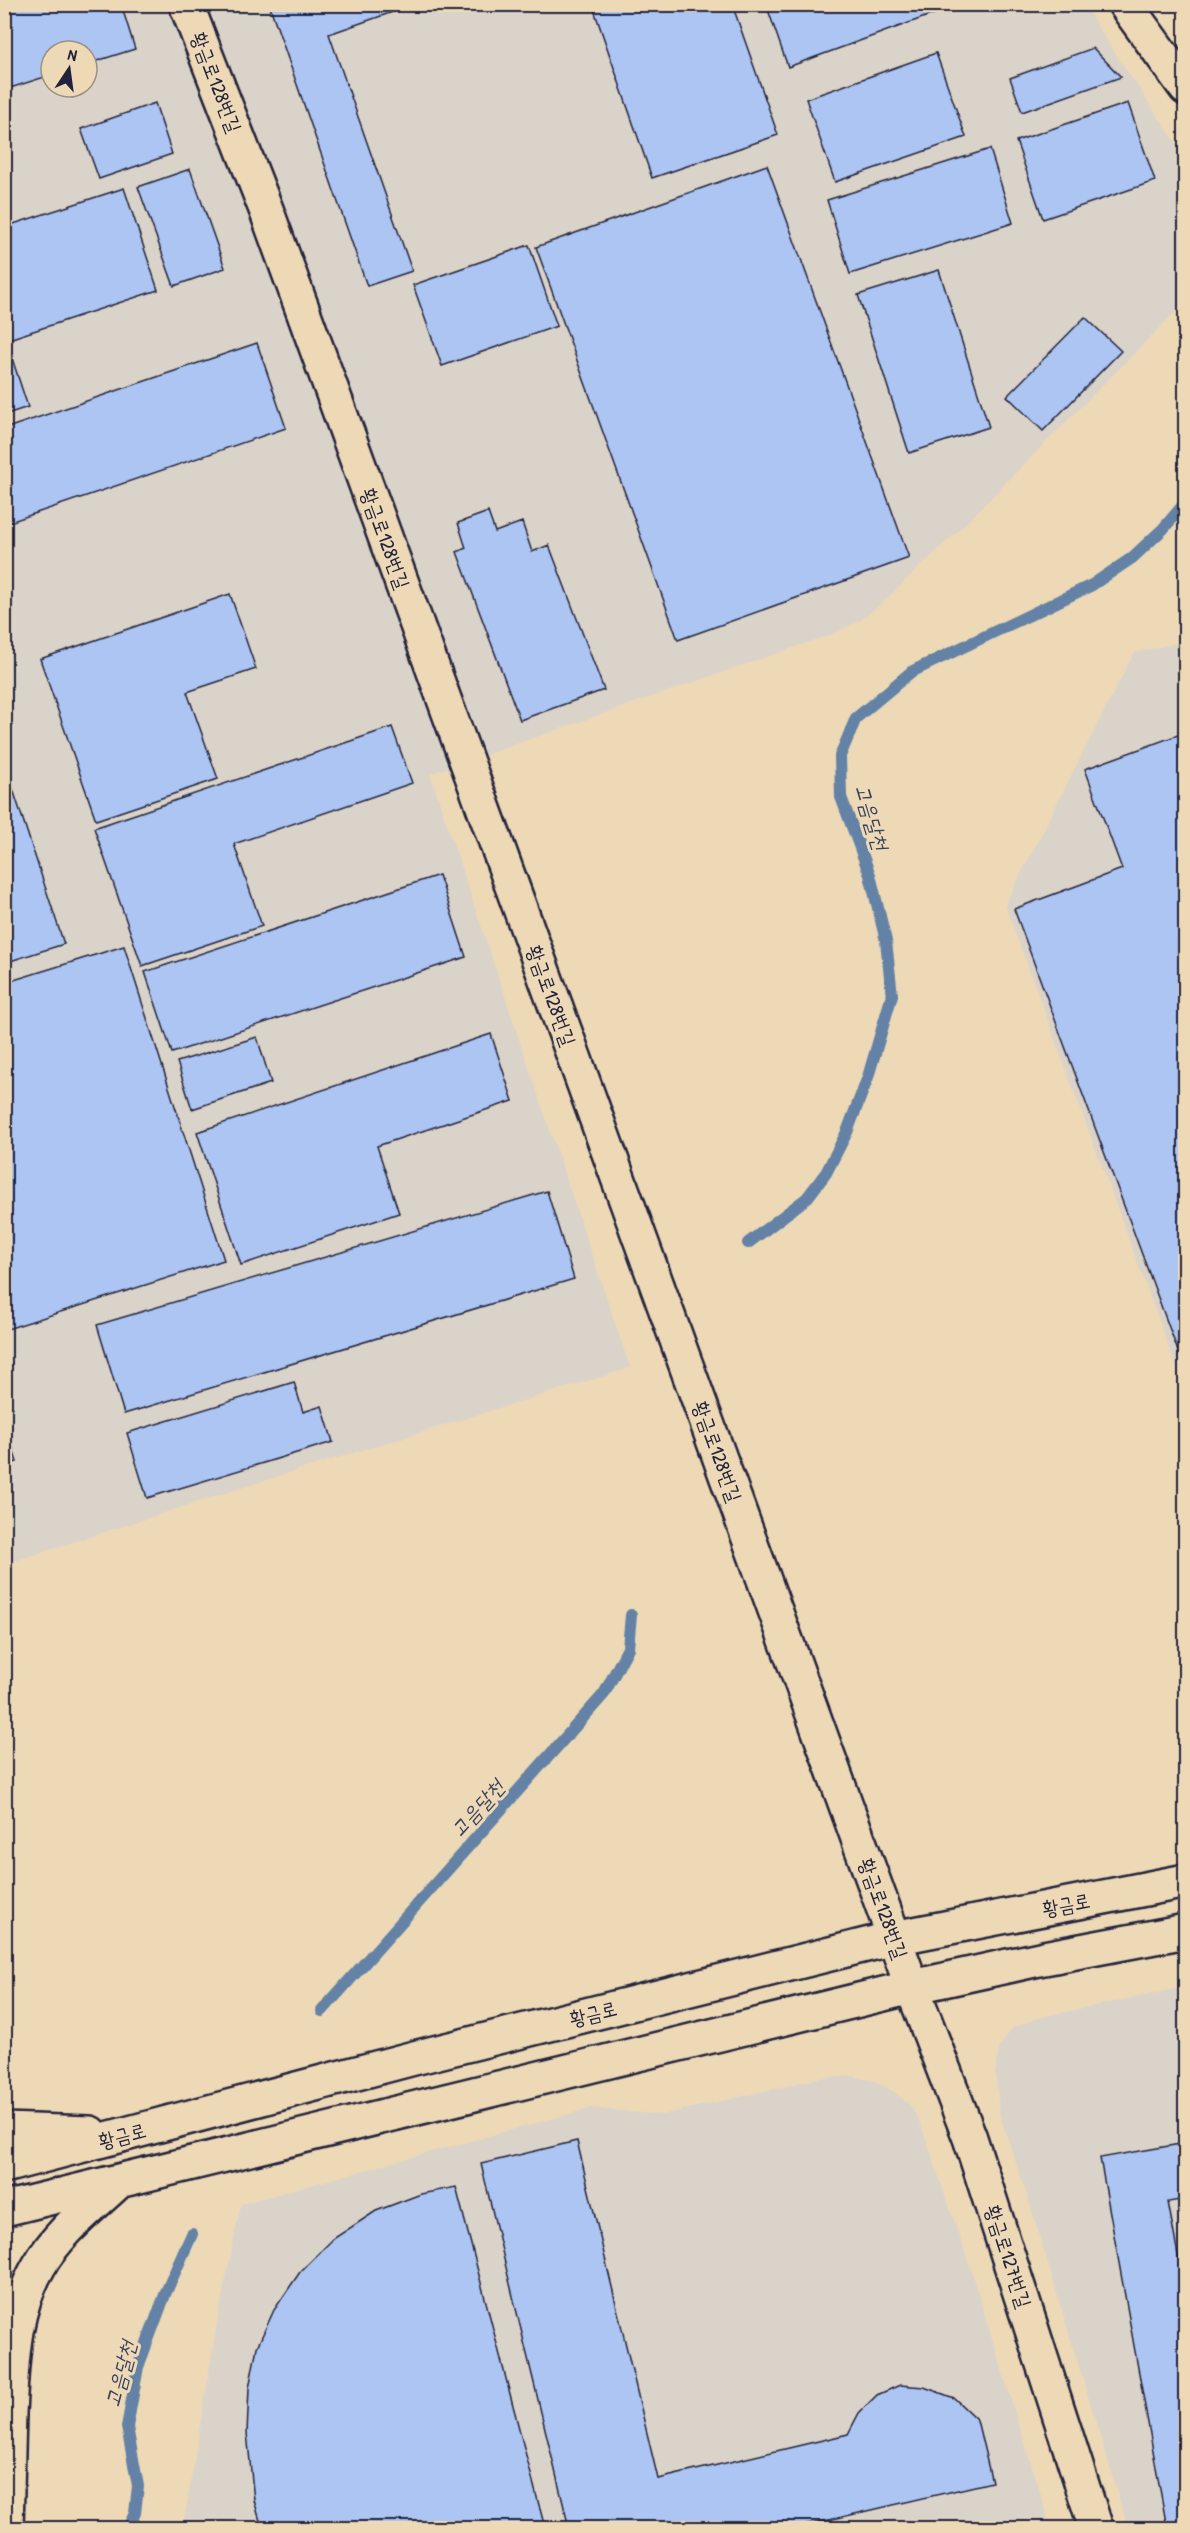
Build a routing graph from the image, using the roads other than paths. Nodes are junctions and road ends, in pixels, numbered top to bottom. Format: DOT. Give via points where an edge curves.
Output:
graph roads {
  1 [pos="186,4"];
  2 [pos="1125,4"];
  3 [pos="1185,88"];
  4 [pos="1185,1881"];
  5 [pos="1185,1931"];
  6 [pos="894,1938"];
  7 [pos="912,1987"];
  8 [pos="4,2130"];
  9 [pos="128,2133"];
  10 [pos="4,2166"];
  11 [pos="121,2180"];
  12 [pos="4,2209"];
  13 [pos="6,2529"];
  14 [pos="1096,2529"];
  1 -- 6 [label="street, 황금로128번길" via="267,212"];
  2 -- 3 [label="street"];
  4 -- 6 [label="street, 황금로"];
  5 -- 7 [label="street"];
  6 -- 7 [label="street, 황금로128번길"];
  6 -- 9 [label="street, 황금로"];
  7 -- 11 [label="street"];
  7 -- 14 [label="street, 황금로127번길" via="970,2138"];
  8 -- 9 [label="street"];
  9 -- 10 [label="street, 황금로"];
  11 -- 12 [label="street"];
  11 -- 13 [label="street" via="66,2230 25,2293 12,2353"];
}
